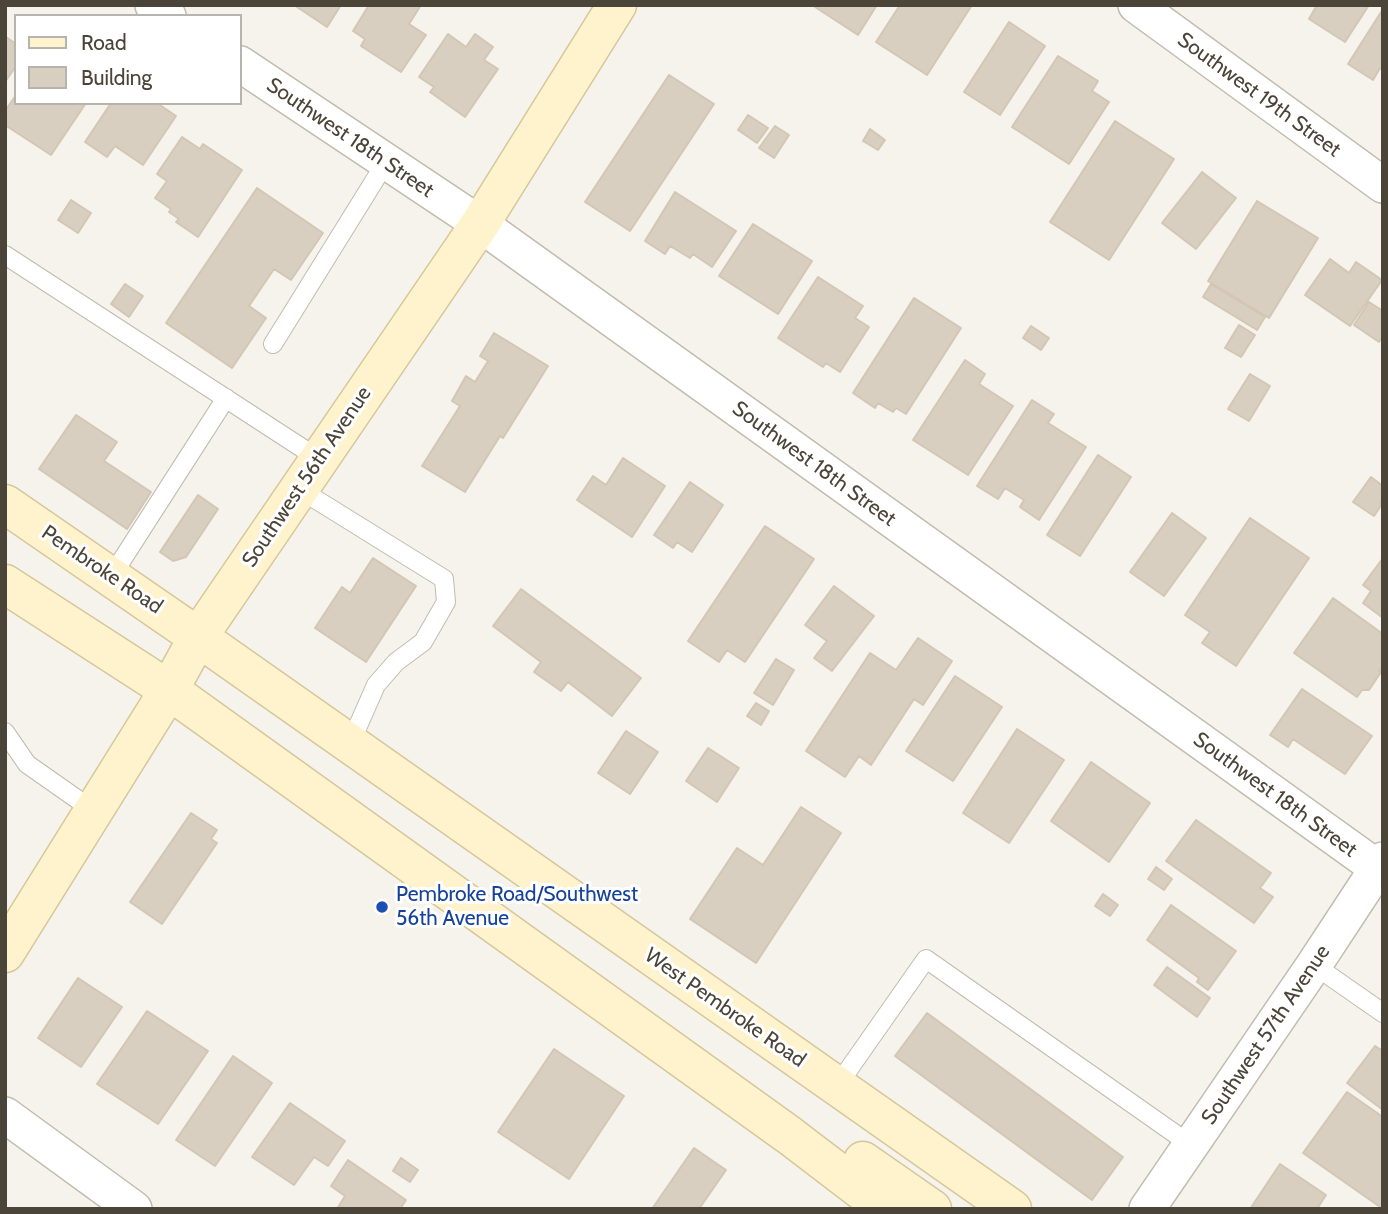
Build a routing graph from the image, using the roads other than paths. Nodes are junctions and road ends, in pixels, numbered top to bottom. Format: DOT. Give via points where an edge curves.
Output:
graph roads {
  1 [pos="617,5"];
  2 [pos="1136,5"];
  3 [pos="242,65"];
  4 [pos="386,162"];
  5 [pos="1383,185"];
  6 [pos="480,224"];
  7 [pos="5,255"];
  8 [pos="272,344"];
  9 [pos="226,398"];
  10 [pos="309,474"];
  11 [pos="5,504"];
  12 [pos="111,577"];
  13 [pos="9,595"];
  14 [pos="198,636"];
  15 [pos="169,690"];
  16 [pos="5,732"];
  17 [pos="350,744"];
  18 [pos="94,811"];
  19 [pos="1381,867"];
  20 [pos="5,953"];
  21 [pos="1314,965"];
  22 [pos="1383,1013"];
  23 [pos="837,1086"];
  24 [pos="5,1115"];
  25 [pos="789,1135"];
  26 [pos="1191,1145"];
  27 [pos="134,1209"];
  28 [pos="886,1209"];
  29 [pos="932,1209"];
  30 [pos="1012,1209"];
  31 [pos="1147,1209"];
  1 -- 6 [label="main road, Southwest 56th Avenue"];
  2 -- 5 [label="street, Southwest 19th Street"];
  3 -- 4 [label="street, Southwest 18th Street"];
  4 -- 6 [label="street, Southwest 18th Street"];
  4 -- 8 [label="lane"];
  6 -- 10 [label="main road, Southwest 56th Avenue"];
  6 -- 19 [label="street, Southwest 18th Street"];
  7 -- 9 [label="lane"];
  9 -- 10 [label="lane"];
  9 -- 12 [label="lane"];
  10 -- 14 [label="main road, Southwest 56th Avenue"];
  10 -- 17 [label="lane" via="444,579 446,602 424,642 396,662 376,685"];
  11 -- 12 [label="main road, Pembroke Road"];
  12 -- 14 [label="main road, Pembroke Road"];
  13 -- 15 [label="main road"];
  14 -- 15 [label="main road, Southwest 56th Avenue"];
  14 -- 17 [label="main road, West Pembroke Road"];
  15 -- 18 [label="main road, Southwest 56th Avenue"];
  15 -- 25 [label="main road"];
  16 -- 18 [label="lane" via="27,764"];
  17 -- 23 [label="main road, West Pembroke Road"];
  18 -- 20 [label="main road, Southwest 56th Avenue"];
  19 -- 21 [label="street, Southwest 57th Avenue"];
  21 -- 22 [label="lane"];
  21 -- 26 [label="street, Southwest 57th Avenue"];
  23 -- 26 [label="lane" via="926,959"];
  23 -- 30 [label="main road, West Pembroke Road"];
  24 -- 27 [label="street"];
  25 -- 28 [label="main road"];
  25 -- 29 [label="main road" via="851,1153"];
  26 -- 31 [label="street, Southwest 57th Avenue"];
}
